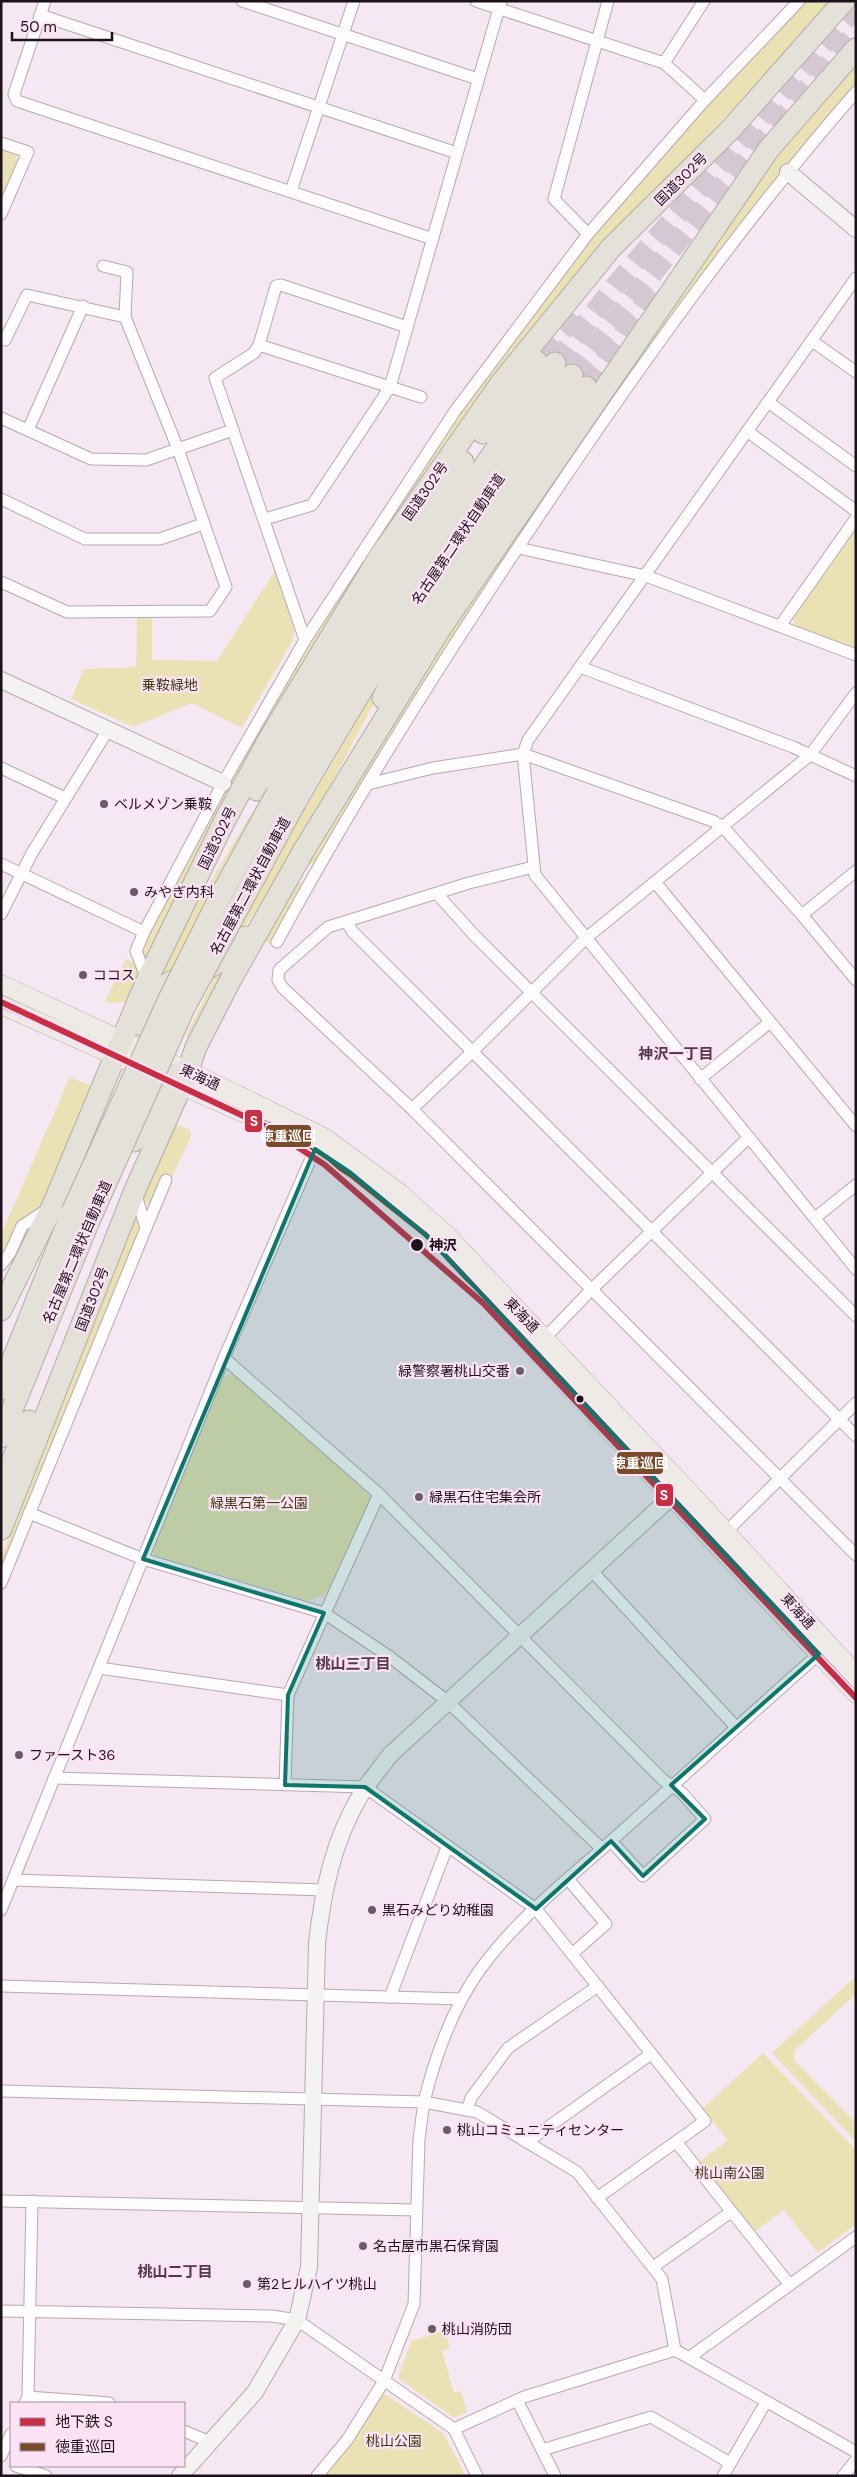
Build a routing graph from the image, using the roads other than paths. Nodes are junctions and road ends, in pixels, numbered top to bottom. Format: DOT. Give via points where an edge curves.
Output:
graph roads {
  1 [pos="45,1"];
  2 [pos="242,1"];
  3 [pos="354,1"];
  4 [pos="476,1"];
  5 [pos="608,1"];
  6 [pos="704,1"];
  7 [pos="844,1"];
  8 [pos="797,2"];
  9 [pos="499,5"];
  10 [pos="40,15"];
  11 [pos="343,34"];
  12 [pos="597,41"];
  13 [pos="856,49"];
  14 [pos="664,63"];
  15 [pos="478,79"];
  16 [pos="856,92"];
  17 [pos="705,100"];
  18 [pos="319,107"];
  19 [pos="1,143"];
  20 [pos="457,153"];
  21 [pos="788,172"];
  22 [pos="291,192"];
  23 [pos="1,214"];
  24 [pos="856,229"];
  25 [pos="588,234"];
  26 [pos="433,239"];
  27 [pos="103,266"];
  28 [pos="856,278"];
  29 [pos="83,306"];
  30 [pos="124,317"];
  31 [pos="407,327"];
  32 [pos="812,341"];
  33 [pos="2,342"];
  34 [pos="259,345"];
  35 [pos="564,370"];
  36 [pos="856,372"];
  37 [pos="390,388"];
  38 [pos="421,397"];
  39 [pos="768,402"];
  40 [pos="1,418"];
  41 [pos="28,430"];
  42 [pos="232,430"];
  43 [pos="747,431"];
  44 [pos="178,449"];
  45 [pos="856,466"];
  46 [pos="1,499"];
  47 [pos="856,511"];
  48 [pos="856,518"];
  49 [pos="265,519"];
  50 [pos="203,524"];
  51 [pos="518,548"];
  52 [pos="646,576"];
  53 [pos="1,582"];
  54 [pos="780,626"];
  55 [pos="305,640"];
  56 [pos="856,655"];
  57 [pos="580,667"];
  58 [pos="1,680"];
  59 [pos="856,693"];
  60 [pos="108,730"];
  61 [pos="523,754"];
  62 [pos="810,755"];
  63 [pos="1,768"];
  64 [pos="856,776"];
  65 [pos="223,783"];
  66 [pos="368,784"];
  67 [pos="339,792"];
  68 [pos="65,798"];
  69 [pos="723,826"];
  70 [pos="1,864"];
  71 [pos="318,866"];
  72 [pos="533,867"];
  73 [pos="856,871"];
  74 [pos="20,873"];
  75 [pos="289,874"];
  76 [pos="655,882"];
  77 [pos="437,894"];
  78 [pos="274,900"];
  79 [pos="184,907"];
  80 [pos="1,914"];
  81 [pos="802,915"];
  82 [pos="347,922"];
  83 [pos="144,932"];
  84 [pos="585,939"];
  85 [pos="277,942"];
  86 [pos="147,980"];
  87 [pos="856,980"];
  88 [pos="1,984"];
  89 [pos="532,992"];
  90 [pos="1,1005"];
  91 [pos="770,1022"];
  92 [pos="123,1047"];
  93 [pos="472,1052"];
  94 [pos="180,1079"];
  95 [pos="700,1079"];
  96 [pos="412,1109"];
  97 [pos="856,1126"];
  98 [pos="749,1137"];
  99 [pos="315,1149"];
  100 [pos="712,1172"];
  101 [pos="166,1180"];
  102 [pos="856,1185"];
  103 [pos="135,1190"];
  104 [pos="72,1212"];
  105 [pos="815,1218"];
  106 [pos="146,1228"];
  107 [pos="652,1231"];
  108 [pos="36,1239"];
  109 [pos="114,1242"];
  110 [pos="1,1265"];
  111 [pos="856,1269"];
  112 [pos="591,1290"];
  113 [pos="1,1310"];
  114 [pos="856,1316"];
  115 [pos="539,1344"];
  116 [pos="224,1358"];
  117 [pos="1,1389"];
  118 [pos="856,1403"];
  119 [pos="839,1420"];
  120 [pos="856,1436"];
  121 [pos="1,1437"];
  122 [pos="780,1478"];
  123 [pos="1,1487"];
  124 [pos="677,1491"];
  125 [pos="379,1494"];
  126 [pos="29,1513"];
  127 [pos="1,1529"];
  128 [pos="726,1532"];
  129 [pos="856,1555"];
  130 [pos="143,1559"];
  131 [pos="592,1571"];
  132 [pos="1,1582"];
  133 [pos="324,1613"];
  134 [pos="519,1636"];
  135 [pos="819,1654"];
  136 [pos="99,1668"];
  137 [pos="856,1674"];
  138 [pos="288,1694"];
  139 [pos="856,1694"];
  140 [pos="447,1701"];
  141 [pos="735,1726"];
  142 [pos="54,1778"];
  143 [pos="285,1785"];
  144 [pos="671,1785"];
  145 [pos="365,1787"];
  146 [pos="607,1845"];
  147 [pos="447,1847"];
  148 [pos="13,1880"];
  149 [pos="568,1880"];
  150 [pos="324,1890"];
  151 [pos="1,1910"];
  152 [pos="536,1910"];
  153 [pos="572,1954"];
  154 [pos="1,1986"];
  155 [pos="598,1986"];
  156 [pos="317,1996"];
  157 [pos="390,1997"];
  158 [pos="462,1999"];
  159 [pos="651,2054"];
  160 [pos="1,2091"];
  161 [pos="314,2099"];
  162 [pos="424,2102"];
  163 [pos="468,2108"];
  164 [pos="527,2142"];
  165 [pos="677,2143"];
  166 [pos="597,2198"];
  167 [pos="1,2201"];
  168 [pos="32,2201"];
  169 [pos="310,2209"];
  170 [pos="416,2210"];
  171 [pos="731,2212"];
  172 [pos="856,2237"];
  173 [pos="653,2267"];
  174 [pos="790,2285"];
  175 [pos="1,2311"];
  176 [pos="30,2311"];
  177 [pos="297,2320"];
  178 [pos="675,2350"];
  179 [pos="690,2357"];
  180 [pos="384,2381"];
  181 [pos="26,2400"];
  182 [pos="517,2400"];
  183 [pos="81,2402"];
  184 [pos="766,2402"];
  185 [pos="454,2429"];
  186 [pos="185,2431"];
  187 [pos="10,2436"];
  188 [pos="210,2442"];
  189 [pos="542,2450"];
  190 [pos="856,2452"];
  191 [pos="1,2456"];
  192 [pos="856,2460"];
  193 [pos="730,2463"];
  194 [pos="19,2467"];
  195 [pos="46,2476"];
  196 [pos="180,2476"];
  197 [pos="317,2476"];
  198 [pos="477,2476"];
  199 [pos="555,2476"];
  200 [pos="723,2476"];
  201 [pos="843,2476"];
  1 -- 10 [label="street"];
  2 -- 11 [label="street"];
  3 -- 11 [label="street"];
  4 -- 9 [label="street"];
  5 -- 12 [label="street"];
  6 -- 14 [label="street"];
  7 -- 79 [label="highway, 国道302号" via="730,130 611,248 501,383 380,556 269,739 225,820"];
  8 -- 17 [label="street"];
  9 -- 12 [label="street"];
  9 -- 15 [label="street"];
  10 -- 18 [label="street"];
  10 -- 22 [label="street" via="14,94 17,102"];
  11 -- 15 [label="street"];
  11 -- 18 [label="street"];
  12 -- 14 [label="street"];
  12 -- 25 [label="street" via="554,199"];
  13 -- 67 [label="highway, 国道302号" via="769,149 440,629"];
  14 -- 17 [label="street"];
  15 -- 20 [label="street"];
  16 -- 21 [label="street"];
  17 -- 25 [label="street"];
  18 -- 20 [label="street"];
  18 -- 22 [label="street"];
  19 -- 23 [label="street" via="28,152"];
  20 -- 26 [label="street"];
  21 -- 24 [label="street"];
  21 -- 51 [label="street" via="645,360"];
  22 -- 26 [label="street"];
  25 -- 55 [label="street" via="456,411"];
  26 -- 31 [label="street"];
  27 -- 30 [label="street" via="127,272"];
  28 -- 32 [label="street"];
  29 -- 30 [label="street"];
  29 -- 33 [label="street" via="27,295"];
  29 -- 41 [label="street"];
  30 -- 44 [label="street"];
  31 -- 34 [label="street" via="280,285 276,286"];
  31 -- 37 [label="street"];
  32 -- 36 [label="street"];
  32 -- 39 [label="street"];
  34 -- 37 [label="street"];
  34 -- 42 [label="street" via="254,353 216,378"];
  35 -- 67 [label="highway" via="480,537 403,655 362,736"];
  35 -- 79 [label="highway" via="456,472"];
  35 -- 104 [label="highway, 名古屋第二環状自動車道, bridge" via="406,579 286,798 221,895 169,999"];
  37 -- 38 [label="street"];
  37 -- 49 [label="street" via="312,505"];
  39 -- 43 [label="street"];
  39 -- 45 [label="street"];
  40 -- 41 [label="street"];
  41 -- 44 [label="street" via="91,458 146,460"];
  42 -- 44 [label="street"];
  42 -- 49 [label="street"];
  43 -- 47 [label="street"];
  43 -- 52 [label="street"];
  44 -- 50 [label="street"];
  46 -- 50 [label="street" via="85,539 160,539"];
  48 -- 54 [label="street"];
  49 -- 55 [label="street"];
  50 -- 53 [label="street" via="226,586 210,611 67,612"];
  51 -- 52 [label="street"];
  51 -- 66 [label="street" via="444,659"];
  52 -- 54 [label="street"];
  52 -- 57 [label="street"];
  54 -- 56 [label="street"];
  55 -- 65 [label="street"];
  57 -- 61 [label="street" via="528,740"];
  57 -- 62 [label="street"];
  58 -- 60 [label="street"];
  59 -- 62 [label="street"];
  60 -- 65 [label="street"];
  60 -- 68 [label="street"];
  61 -- 66 [label="street" via="434,768"];
  61 -- 69 [label="street"];
  61 -- 72 [label="street"];
  62 -- 64 [label="street"];
  62 -- 69 [label="street"];
  63 -- 68 [label="street"];
  65 -- 83 [label="street"];
  66 -- 71 [label="street"];
  67 -- 75 [label="highway, 国道302号"];
  68 -- 74 [label="street"];
  69 -- 76 [label="street"];
  69 -- 81 [label="street"];
  70 -- 74 [label="street"];
  71 -- 75 [label="street" via="304,873"];
  71 -- 85 [label="street"];
  72 -- 77 [label="street"];
  72 -- 84 [label="street" via="535,876"];
  73 -- 81 [label="street"];
  74 -- 80 [label="street"];
  74 -- 83 [label="street"];
  75 -- 78 [label="highway, 国道302号"];
  76 -- 84 [label="street"];
  76 -- 91 [label="street"];
  77 -- 82 [label="street"];
  77 -- 89 [label="street"];
  78 -- 92 [label="highway, 国道302号" via="233,953 206,969 161,988"];
  78 -- 94 [label="highway, 国道302号"];
  79 -- 86 [label="highway, 国道302号"];
  81 -- 87 [label="street"];
  82 -- 93 [label="street" via="352,931"];
  82 -- 96 [label="street" via="328,927 279,970 278,980"];
  83 -- 86 [label="street" via="136,952"];
  84 -- 89 [label="street"];
  84 -- 95 [label="street"];
  86 -- 92 [label="highway, 国道302号"];
  88 -- 92 [label="main road"];
  89 -- 93 [label="street"];
  89 -- 100 [label="street"];
  90 -- 92 [label="main road"];
  91 -- 95 [label="street"];
  91 -- 97 [label="street"];
  92 -- 94 [label="main road, 東海通"];
  92 -- 104 [label="highway, 国道302号"];
  93 -- 96 [label="street"];
  93 -- 107 [label="street"];
  94 -- 99 [label="main road, 東海通"];
  94 -- 103 [label="highway, 国道302号"];
  94 -- 108 [label="highway, 国道302号" via="160,1092 134,1141 119,1157 82,1174 53,1220"];
  94 -- 115 [label="main road, 東海通" via="324,1137 374,1173 447,1235"];
  95 -- 98 [label="street"];
  96 -- 112 [label="street"];
  98 -- 100 [label="street"];
  98 -- 105 [label="street"];
  99 -- 115 [label="main road, 東海通" via="372,1189 426,1235"];
  99 -- 116 [label="street"];
  100 -- 107 [label="street"];
  100 -- 114 [label="street"];
  101 -- 106 [label="street"];
  102 -- 105 [label="street"];
  103 -- 106 [label="street"];
  103 -- 109 [label="highway, 国道302号"];
  104 -- 108 [label="highway, 国道302号"];
  104 -- 110 [label="street" via="22,1226"];
  104 -- 117 [label="highway, 名古屋第二環状自動車道"];
  104 -- 121 [label="highway, 名古屋第二環状自動車道"];
  105 -- 111 [label="street"];
  106 -- 126 [label="street"];
  107 -- 112 [label="street"];
  107 -- 119 [label="street"];
  108 -- 113 [label="highway, 国道302号"];
  109 -- 123 [label="highway" via="72,1323"];
  109 -- 127 [label="highway, 国道302号"];
  112 -- 115 [label="street"];
  112 -- 122 [label="street"];
  115 -- 124 [label="main road, 東海通"];
  116 -- 125 [label="street"];
  116 -- 130 [label="street"];
  118 -- 119 [label="street"];
  119 -- 120 [label="street"];
  119 -- 122 [label="street"];
  122 -- 128 [label="street"];
  122 -- 129 [label="street"];
  124 -- 128 [label="main road, 東海通"];
  124 -- 131 [label="street"];
  124 -- 135 [label="main road, 東海通"];
  125 -- 133 [label="street"];
  125 -- 134 [label="street"];
  126 -- 130 [label="street"];
  126 -- 132 [label="street"];
  128 -- 137 [label="main road, 東海通"];
  130 -- 133 [label="street"];
  130 -- 136 [label="street"];
  131 -- 134 [label="street"];
  131 -- 141 [label="street"];
  133 -- 138 [label="street"];
  133 -- 140 [label="street" via="390,1657"];
  134 -- 140 [label="street"];
  134 -- 144 [label="street"];
  135 -- 139 [label="main road, 東海通"];
  135 -- 141 [label="street"];
  136 -- 138 [label="street"];
  136 -- 142 [label="street"];
  138 -- 143 [label="street"];
  140 -- 145 [label="street" via="390,1755"];
  140 -- 146 [label="street"];
  141 -- 144 [label="street"];
  142 -- 143 [label="street"];
  142 -- 148 [label="street"];
  143 -- 145 [label="street"];
  144 -- 146 [label="street"];
  144 -- 146 [label="street" via="705,1819 642,1876"];
  145 -- 147 [label="street"];
  145 -- 150 [label="street" via="339,1838"];
  146 -- 149 [label="street"];
  147 -- 152 [label="street"];
  147 -- 157 [label="street"];
  148 -- 150 [label="street"];
  148 -- 151 [label="street"];
  149 -- 152 [label="street"];
  149 -- 153 [label="street" via="606,1924"];
  150 -- 156 [label="street" via="317,1943"];
  152 -- 153 [label="street"];
  152 -- 158 [label="street" via="494,1952"];
  153 -- 155 [label="street"];
  154 -- 156 [label="street"];
  155 -- 159 [label="street"];
  155 -- 163 [label="street" via="508,2048"];
  156 -- 157 [label="street"];
  156 -- 161 [label="street"];
  157 -- 158 [label="street"];
  158 -- 162 [label="street" via="437,2055"];
  159 -- 164 [label="street"];
  159 -- 165 [label="street" via="705,2121"];
  160 -- 161 [label="street"];
  161 -- 162 [label="street"];
  161 -- 169 [label="street"];
  162 -- 163 [label="street"];
  162 -- 170 [label="street" via="418,2139"];
  163 -- 164 [label="street"];
  164 -- 166 [label="street" via="576,2172"];
  165 -- 166 [label="street"];
  165 -- 171 [label="street"];
  166 -- 173 [label="street"];
  167 -- 168 [label="street"];
  168 -- 169 [label="street"];
  168 -- 176 [label="street"];
  169 -- 170 [label="street"];
  169 -- 177 [label="street" via="309,2267"];
  170 -- 180 [label="street" via="414,2304"];
  171 -- 173 [label="street"];
  171 -- 174 [label="street"];
  172 -- 174 [label="street"];
  173 -- 178 [label="street" via="662,2279"];
  174 -- 179 [label="street"];
  175 -- 176 [label="street"];
  176 -- 177 [label="street" via="272,2316"];
  176 -- 181 [label="street"];
  177 -- 180 [label="street"];
  177 -- 188 [label="street" via="255,2392"];
  178 -- 179 [label="street"];
  178 -- 182 [label="street"];
  179 -- 184 [label="street"];
  180 -- 185 [label="street"];
  180 -- 197 [label="street" via="347,2440"];
  181 -- 183 [label="street"];
  182 -- 185 [label="street"];
  182 -- 189 [label="street"];
  184 -- 190 [label="street"];
  184 -- 193 [label="street"];
  185 -- 198 [label="street"];
  186 -- 188 [label="street"];
  187 -- 191 [label="street"];
  188 -- 196 [label="street"];
  189 -- 193 [label="street" via="651,2417"];
  189 -- 199 [label="street"];
  192 -- 201 [label="street"];
  193 -- 200 [label="street"];
  194 -- 195 [label="street"];
}
